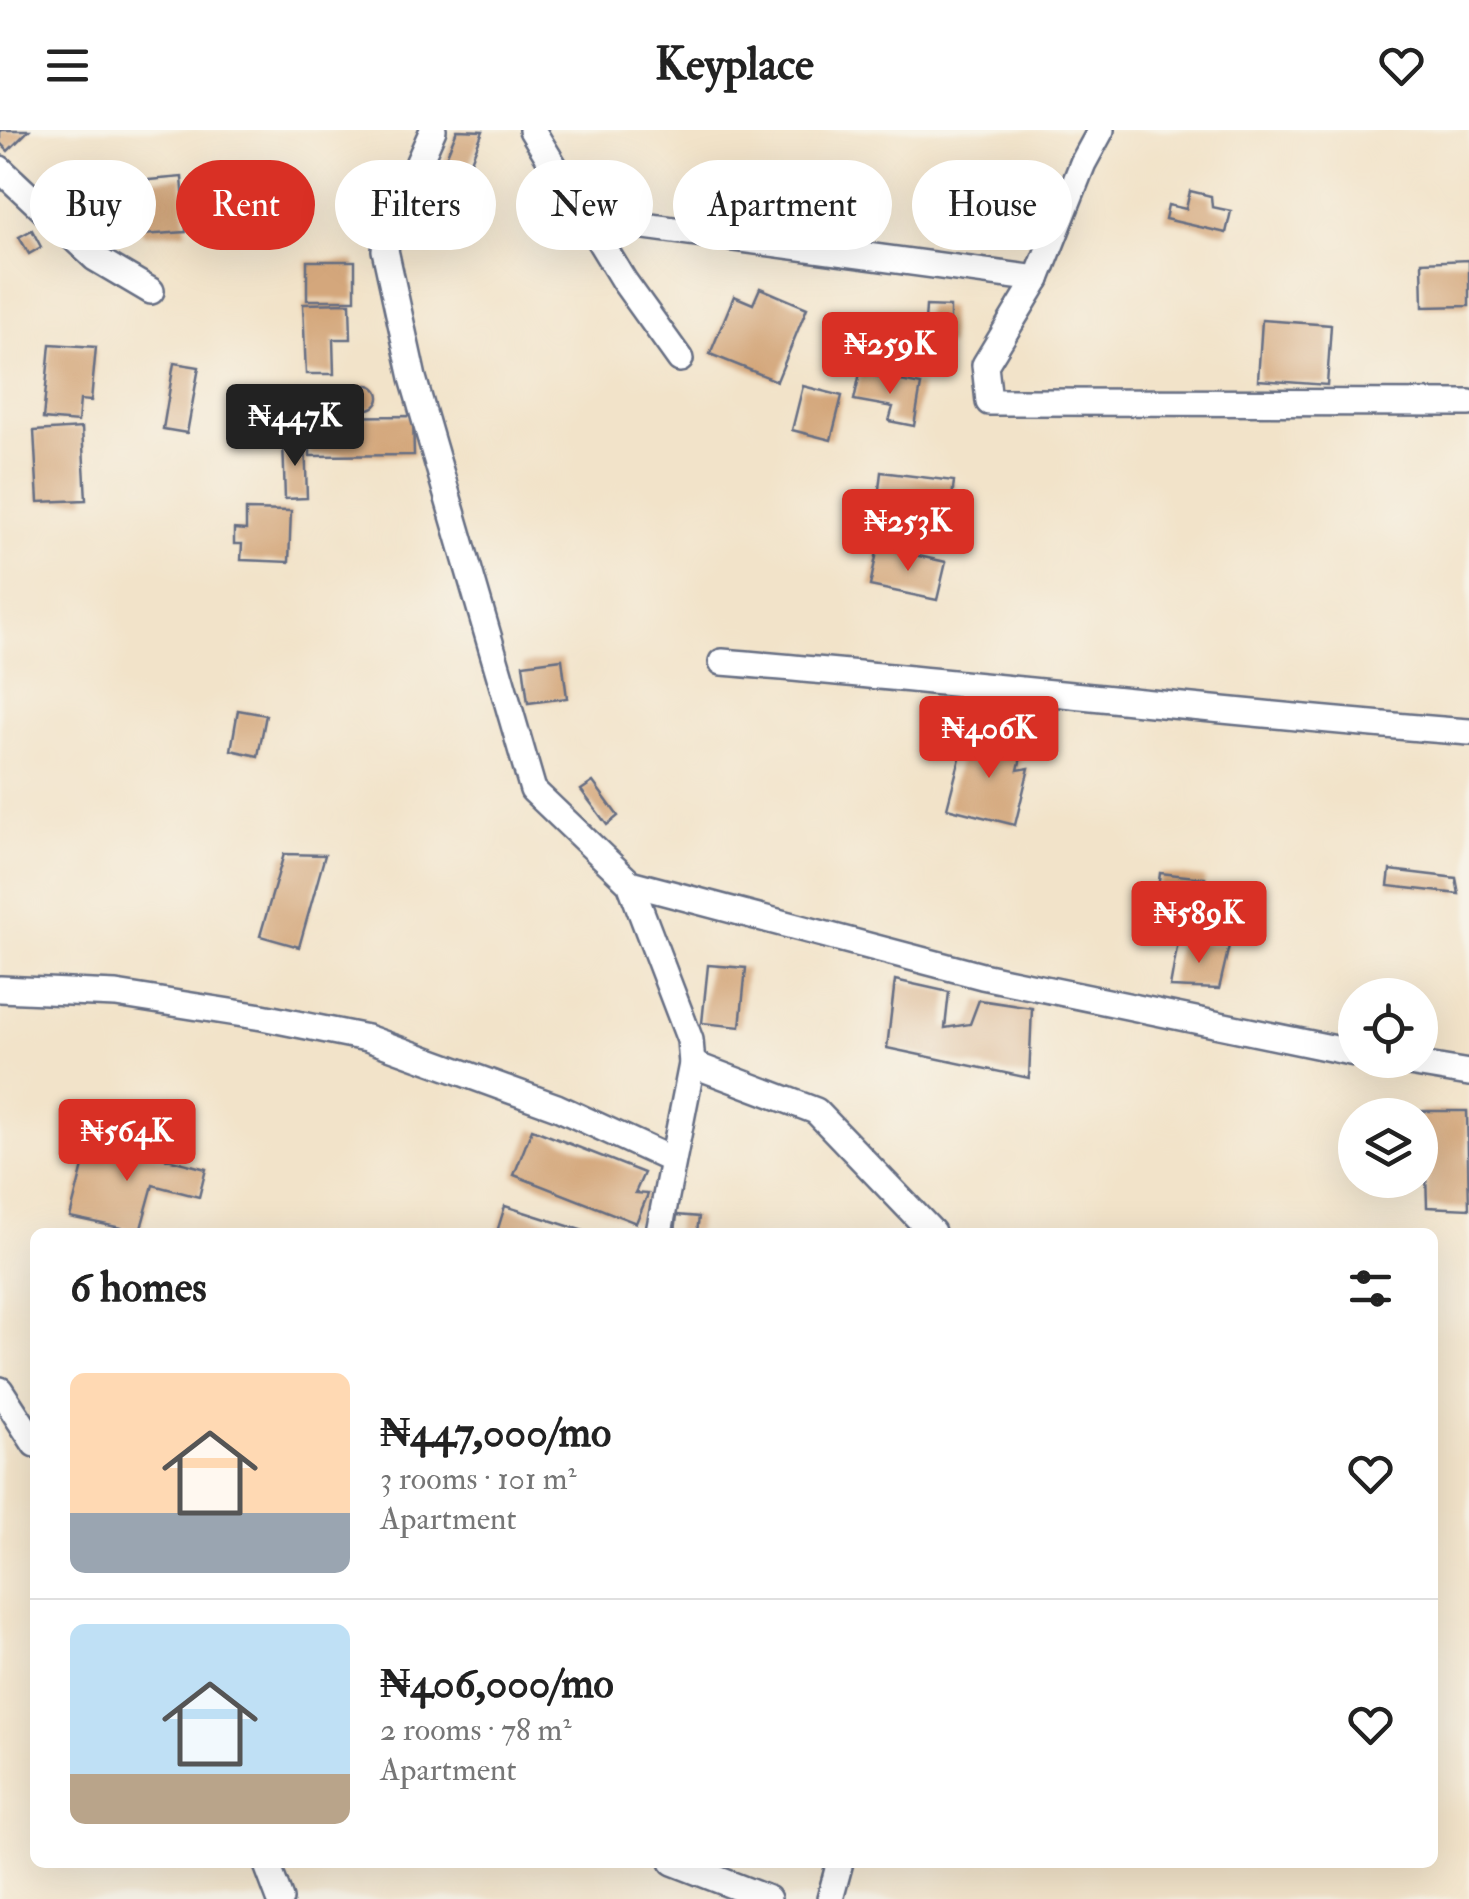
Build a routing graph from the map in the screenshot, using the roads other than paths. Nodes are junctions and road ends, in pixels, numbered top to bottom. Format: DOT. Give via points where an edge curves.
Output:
graph roads {
  1 [pos="434,130"];
  2 [pos="532,130"];
  3 [pos="1100,130"];
  4 [pos="550,160"];
  5 [pos="0,169"];
  6 [pos="653,227"];
  7 [pos="605,250"];
  8 [pos="1037,279"];
  9 [pos="151,290"];
  10 [pos="680,358"];
  11 [pos="1469,403"];
  12 [pos="722,662"];
  13 [pos="1469,732"];
  14 [pos="630,883"];
  15 [pos="0,988"];
  16 [pos="1338,1049"];
  17 [pos="692,1064"];
  18 [pos="1438,1068"];
  19 [pos="1469,1073"];
  20 [pos="672,1160"];
  21 [pos="661,1228"];
  22 [pos="928,1228"];
  23 [pos="0,1390"];
  24 [pos="30,1436"];
  25 [pos="268,1868"];
  26 [pos="688,1868"];
  27 [pos="838,1868"];
  28 [pos="280,1899"];
  29 [pos="768,1899"];
  30 [pos="830,1899"];
  1 -- 14 [label="street" via="384,250 414,378 533,790"];
  2 -- 4 [label="street"];
  3 -- 8 [label="street"];
  5 -- 9 [label="street" via="95,258"];
  6 -- 8 [label="street"];
  7 -- 10 [label="street"];
  8 -- 11 [label="street" via="985,365 990,402"];
  12 -- 13 [label="street"];
  14 -- 16 [label="street" via="982,976"];
  14 -- 17 [label="street" via="690,1040"];
  15 -- 20 [label="street" via="116,994 367,1038 557,1107"];
  17 -- 20 [label="street"];
  17 -- 22 [label="street" via="816,1111"];
  18 -- 19 [label="street"];
  20 -- 21 [label="street"];
  23 -- 24 [label="street"];
  25 -- 28 [label="street"];
  26 -- 29 [label="street"];
  27 -- 30 [label="street"];
}
